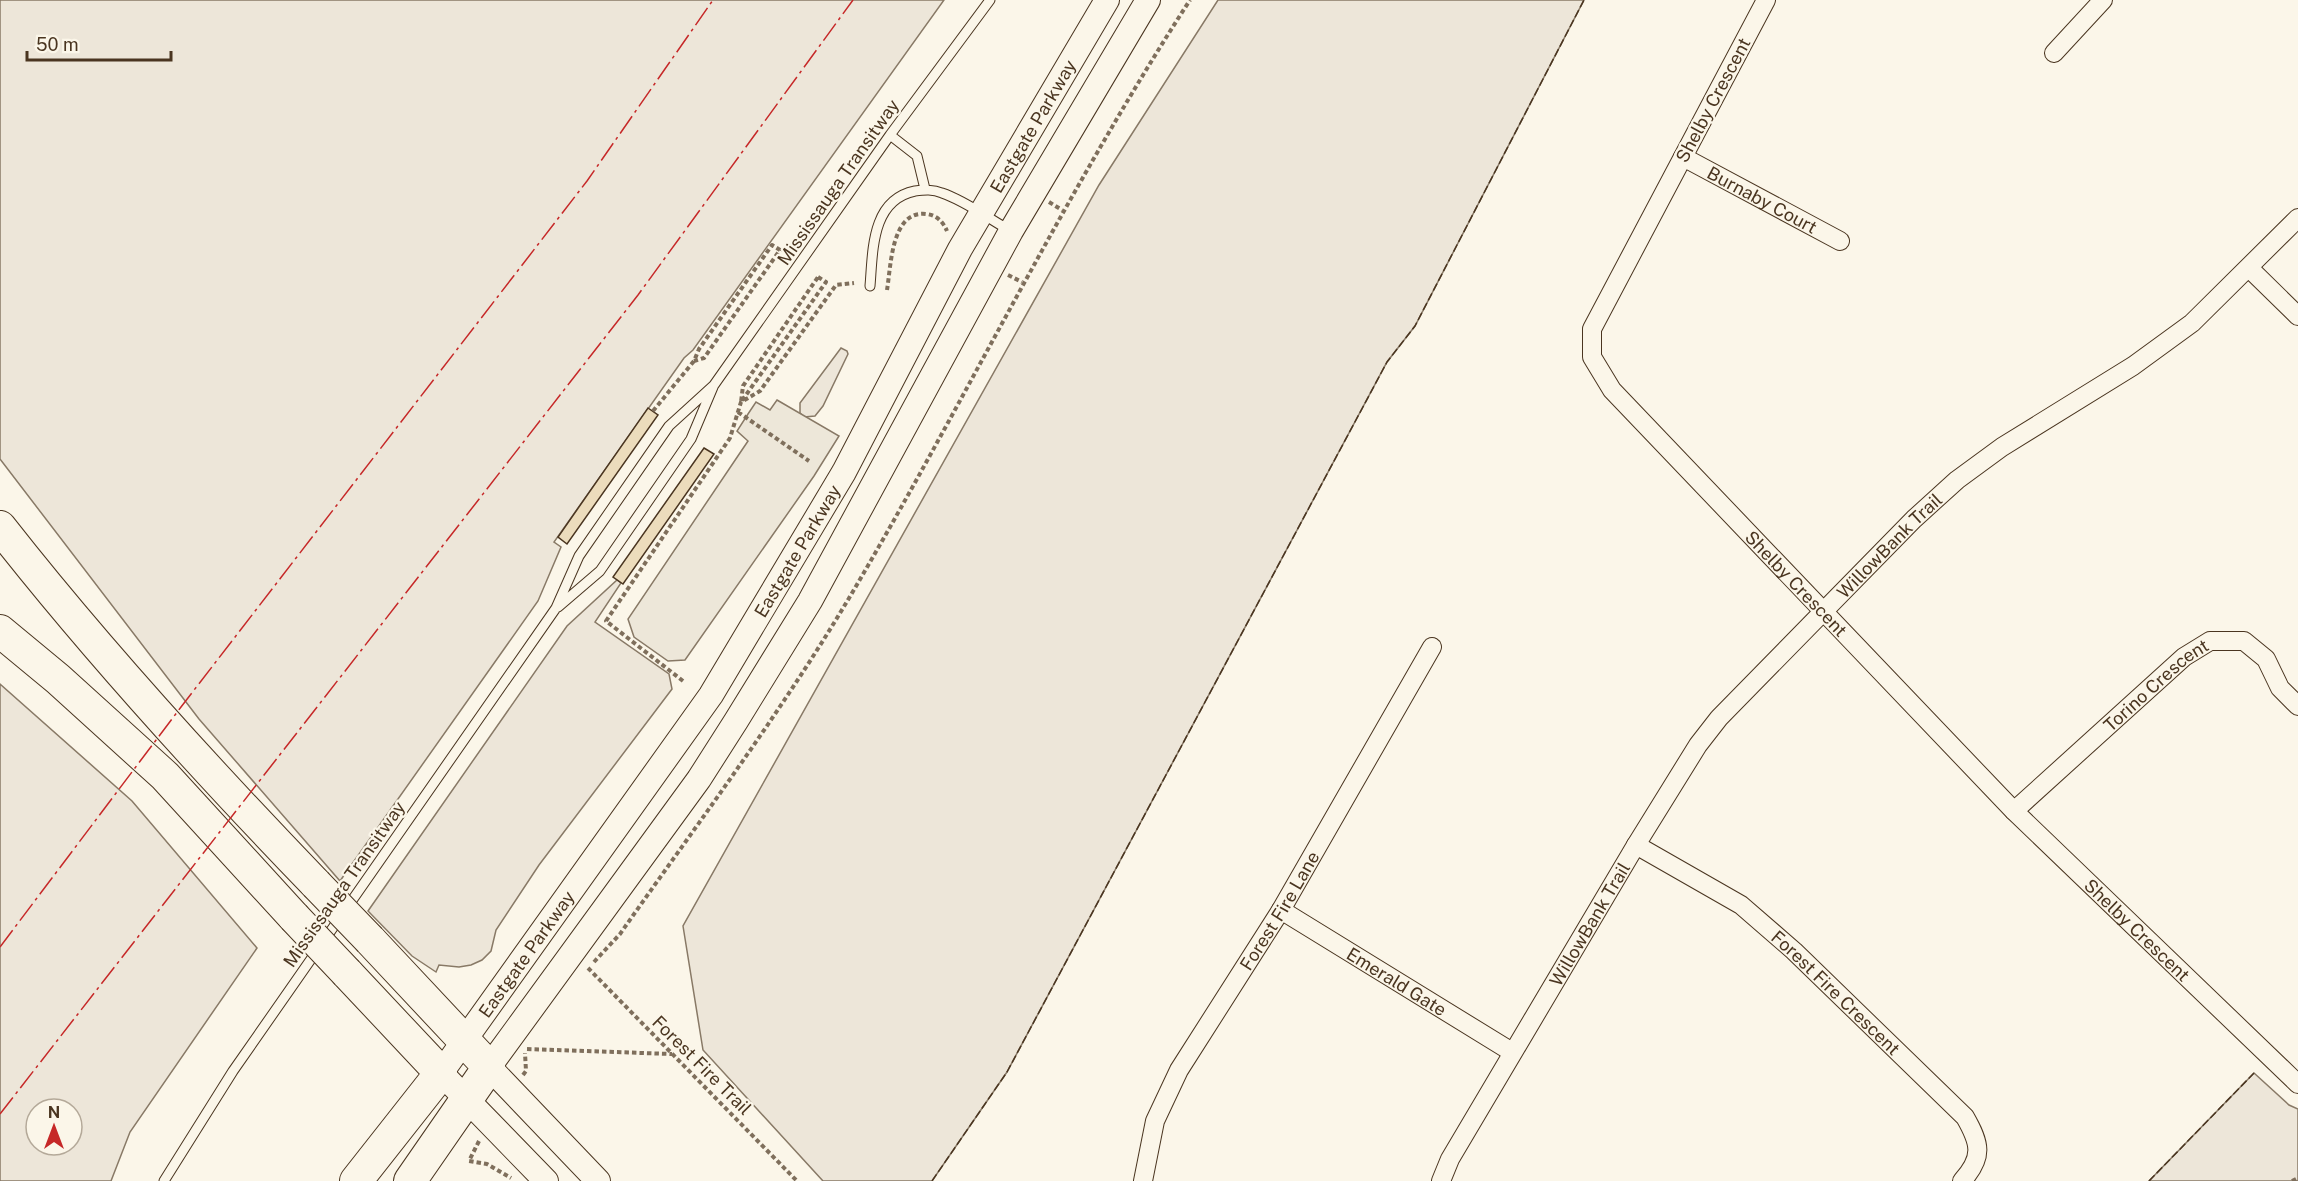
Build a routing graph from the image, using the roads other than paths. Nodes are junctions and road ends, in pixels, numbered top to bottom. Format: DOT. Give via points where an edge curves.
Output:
graph roads {
  1 [pos="990,0"];
  2 [pos="1107,0"];
  3 [pos="1148,0"];
  4 [pos="1766,0"];
  5 [pos="2103,0"];
  6 [pos="2054,53"];
  7 [pos="890,135"];
  8 [pos="1683,157"];
  9 [pos="925,189"];
  10 [pos="980,214"];
  11 [pos="2298,218"];
  12 [pos="1011,231"];
  13 [pos="1840,241"];
  14 [pos="2249,268"];
  15 [pos="870,286"];
  16 [pos="2298,316"];
  17 [pos="714,385"];
  18 [pos="0,527"];
  19 [pos="556,608"];
  20 [pos="1823,612"];
  21 [pos="0,631"];
  22 [pos="1432,647"];
  23 [pos="2298,706"];
  24 [pos="2014,811"];
  25 [pos="1636,845"];
  26 [pos="1281,910"];
  27 [pos="462,1040"];
  28 [pos="1512,1052"];
  29 [pos="489,1067"];
  30 [pos="441,1073"];
  31 [pos="2298,1084"];
  32 [pos="466,1102"];
  33 [pos="164,1181"];
  34 [pos="356,1181"];
  35 [pos="410,1181"];
  36 [pos="546,1181"];
  37 [pos="598,1181"];
  38 [pos="1143,1181"];
  39 [pos="1442,1181"];
  40 [pos="1962,1181"];
  1 -- 7 [label="lane, Mississauga Transitway"];
  2 -- 10 [label="main road, Eastgate Parkway"];
  3 -- 12 [label="main road, Eastgate Parkway"];
  4 -- 8 [label="street, Shelby Crescent"];
  5 -- 6 [label="street"];
  7 -- 9 [label="lane" via="917,156"];
  7 -- 17 [label="lane, Mississauga Transitway"];
  8 -- 13 [label="street, Burnaby Court"];
  8 -- 20 [label="street, Shelby Crescent" via="1592,329 1592,357 1612,390"];
  9 -- 10 [label="lane" via="942,192"];
  9 -- 15 [label="lane" via="904,193 886,207 876,226"];
  10 -- 12 [label="lane"];
  10 -- 27 [label="main road, Eastgate Parkway" via="844,472 711,695"];
  11 -- 14 [label="street, WillowBank Trail"];
  12 -- 29 [label="main road, Eastgate Parkway" via="810,601 736,721 699,779"];
  14 -- 16 [label="street"];
  14 -- 20 [label="street, WillowBank Trail" via="2192,323 2133,366 2002,447 1957,480"];
  17 -- 19 [label="lane, Mississauga Transitway" via="663,435 579,556"];
  17 -- 19 [label="lane, Mississauga Transitway" via="691,439 600,571"];
  18 -- 27 [label="highway, bridge" via="58,601 240,805"];
  19 -- 33 [label="lane, Mississauga Transitway" via="233,1071"];
  20 -- 24 [label="street, Shelby Crescent"];
  20 -- 25 [label="street, WillowBank Trail" via="1719,718"];
  21 -- 30 [label="highway, bridge" via="165,776"];
  22 -- 26 [label="street, Forest Fire Lane"];
  23 -- 24 [label="street, Torino Crescent" via="2280,688 2266,659 2244,641 2210,641 2184,657"];
  24 -- 31 [label="street, Shelby Crescent"];
  25 -- 28 [label="street, WillowBank Trail"];
  25 -- 40 [label="street, Forest Fire Crescent" via="1741,905 1794,951 1965,1118 1976,1136 1978,1155 1973,1170"];
  26 -- 28 [label="street, Emerald Gate"];
  26 -- 38 [label="street, Forest Fire Lane" via="1179,1070 1155,1121"];
  27 -- 29 [label="highway"];
  27 -- 30 [label="main road, Eastgate Parkway"];
  28 -- 39 [label="street" via="1450,1159"];
  29 -- 32 [label="highway"];
  29 -- 37 [label="main road"];
  30 -- 32 [label="main road"];
  30 -- 34 [label="highway"];
  32 -- 35 [label="highway"];
  32 -- 36 [label="main road"];
}
